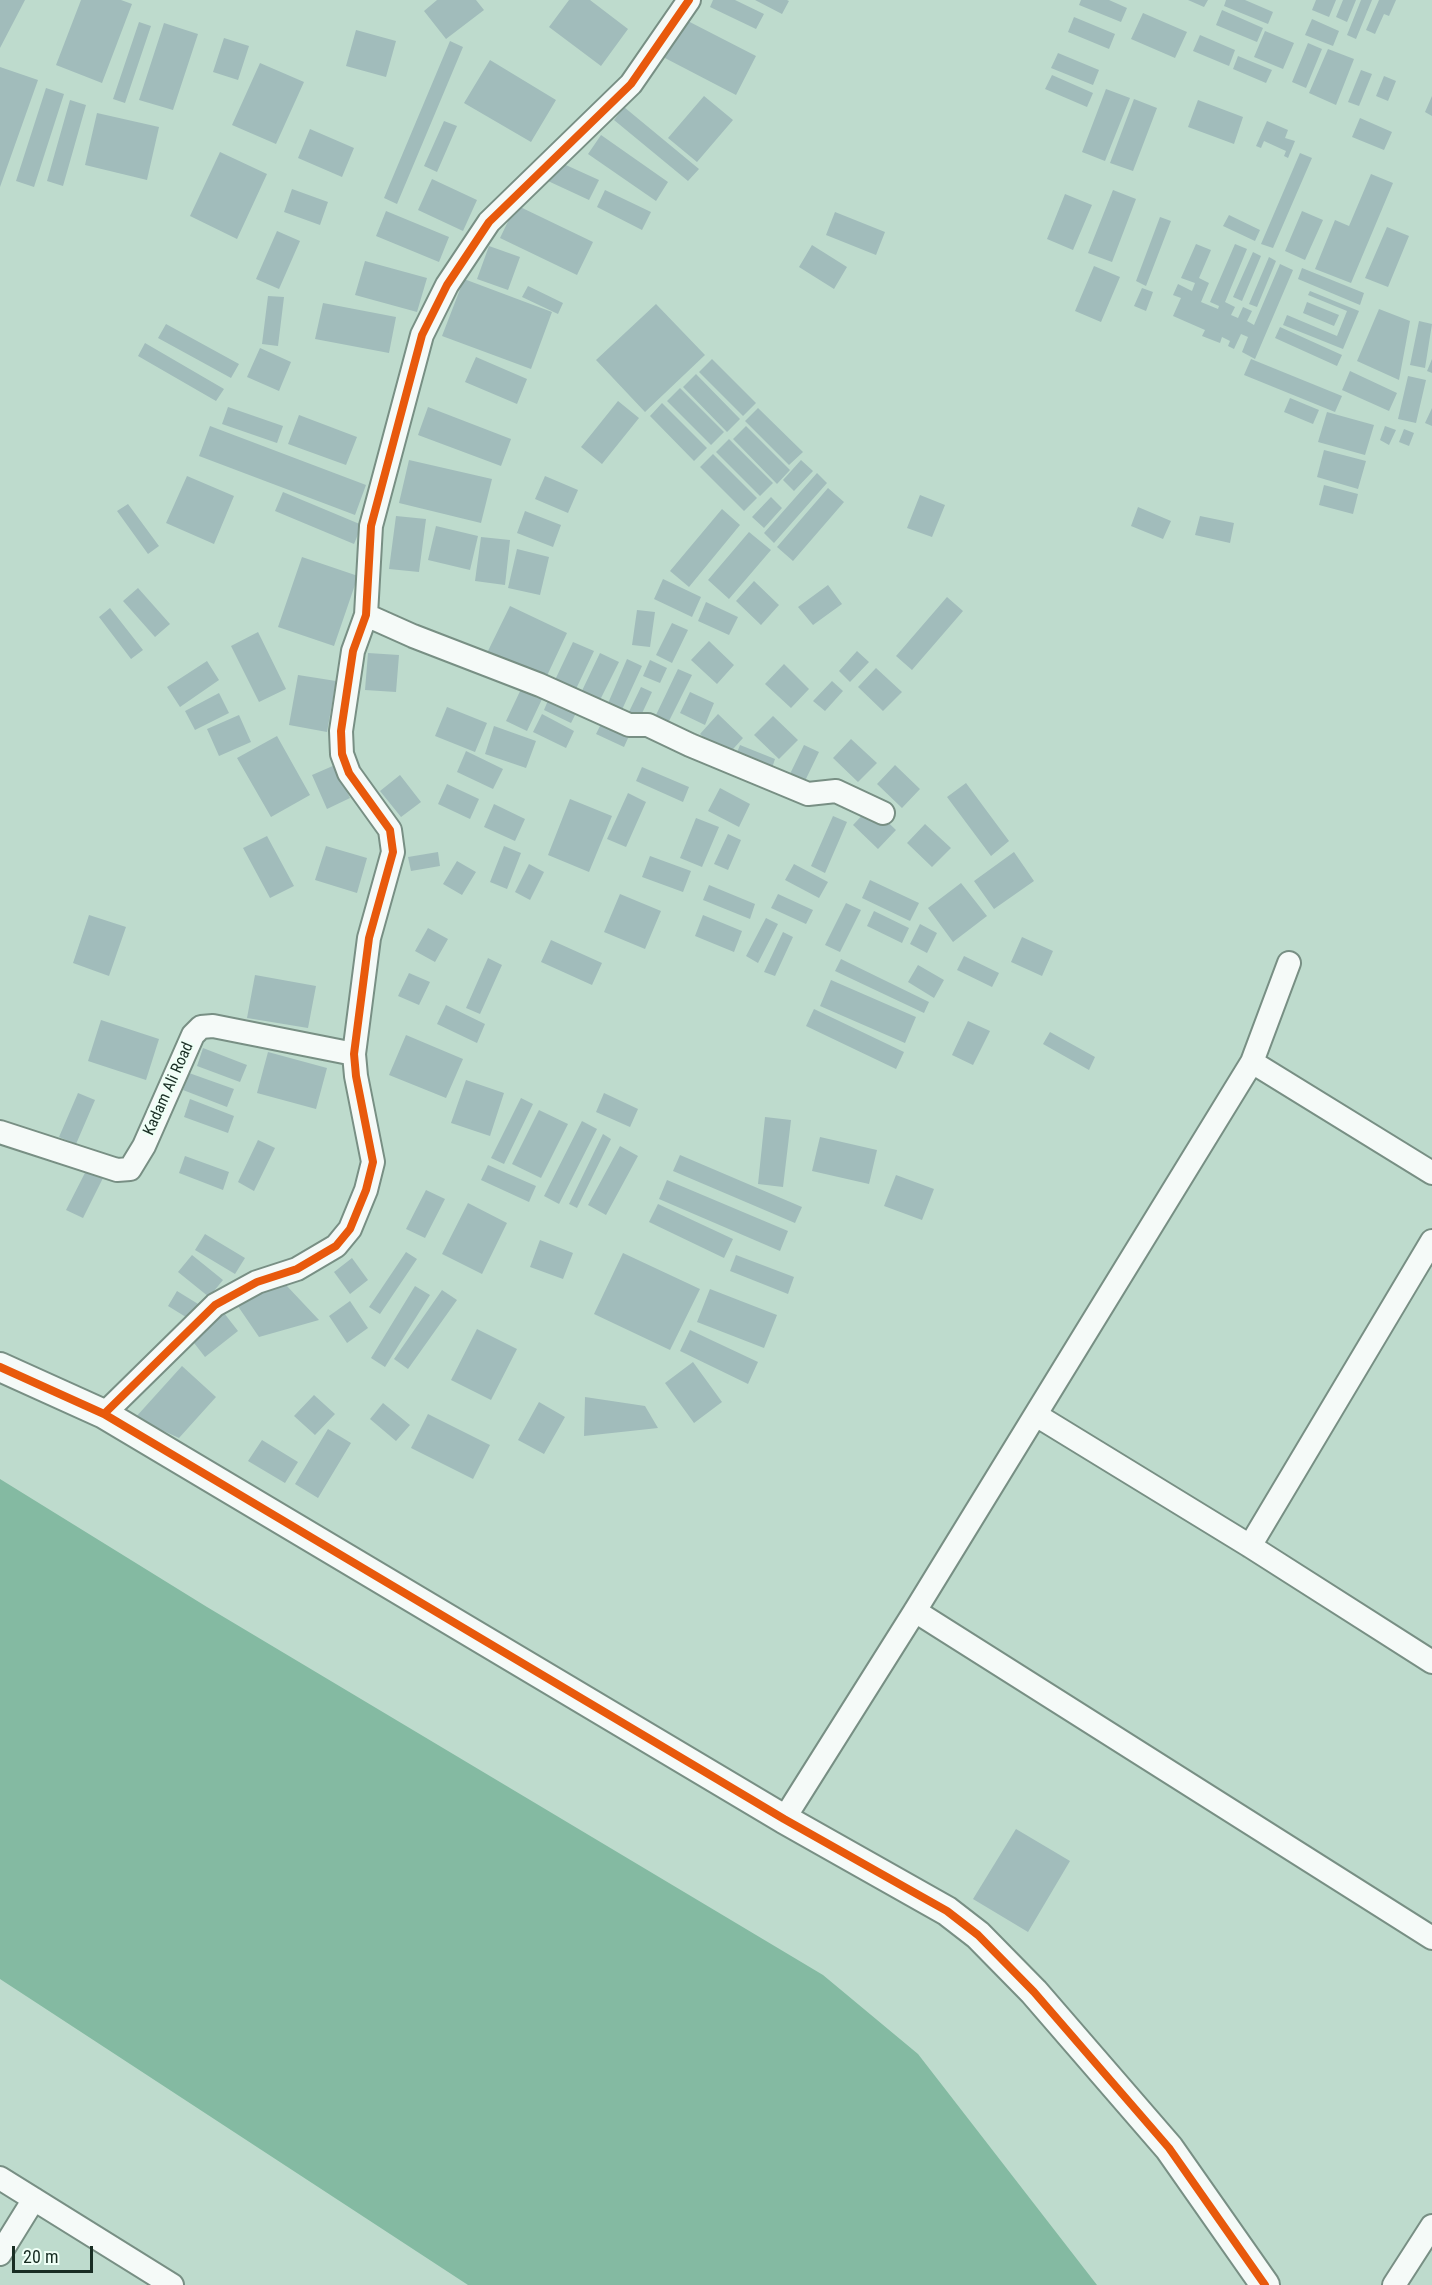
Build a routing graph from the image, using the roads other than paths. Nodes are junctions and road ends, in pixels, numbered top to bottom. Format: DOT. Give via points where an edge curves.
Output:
graph roads {
  1 [pos="689,0"];
  2 [pos="366,615"];
  3 [pos="883,813"];
  4 [pos="1288,963"];
  5 [pos="354,1054"];
  6 [pos="1252,1062"];
  7 [pos="0,1132"];
  8 [pos="1432,1173"];
  9 [pos="1432,1241"];
  10 [pos="0,1366"];
  11 [pos="104,1414"];
  12 [pos="1036,1414"];
  13 [pos="1250,1546"];
  14 [pos="915,1611"];
  15 [pos="1432,1662"];
  16 [pos="784,1819"];
  17 [pos="1432,1938"];
  18 [pos="0,2178"];
  19 [pos="34,2199"];
  20 [pos="1432,2226"];
  21 [pos="0,2254"];
  22 [pos="172,2285"];
  23 [pos="1265,2285"];
  24 [pos="1394,2285"];
  1 -- 2 [label="street" via="631,84 489,222 447,285 422,335 371,526"];
  2 -- 3 [label="street" via="628,725 648,725 808,794 837,790"];
  2 -- 5 [label="street" via="353,651 340,731 342,754 349,773 390,830 393,852 369,938"];
  4 -- 6 [label="street"];
  5 -- 7 [label="street, Kadam Ali Road" via="213,1026 201,1027 193,1035 130,1169 117,1170"];
  5 -- 11 [label="street" via="373,1162 350,1229 336,1246 297,1269 258,1282 215,1305"];
  6 -- 8 [label="street"];
  6 -- 12 [label="street"];
  9 -- 13 [label="street"];
  10 -- 11 [label="street"];
  11 -- 16 [label="street"];
  12 -- 13 [label="street"];
  12 -- 14 [label="street"];
  13 -- 15 [label="street"];
  14 -- 16 [label="street"];
  14 -- 17 [label="street"];
  16 -- 23 [label="street" via="947,1911 978,1935 1034,1992 1169,2148"];
  18 -- 19 [label="street"];
  19 -- 21 [label="street"];
  19 -- 22 [label="street"];
  20 -- 24 [label="street"];
}
